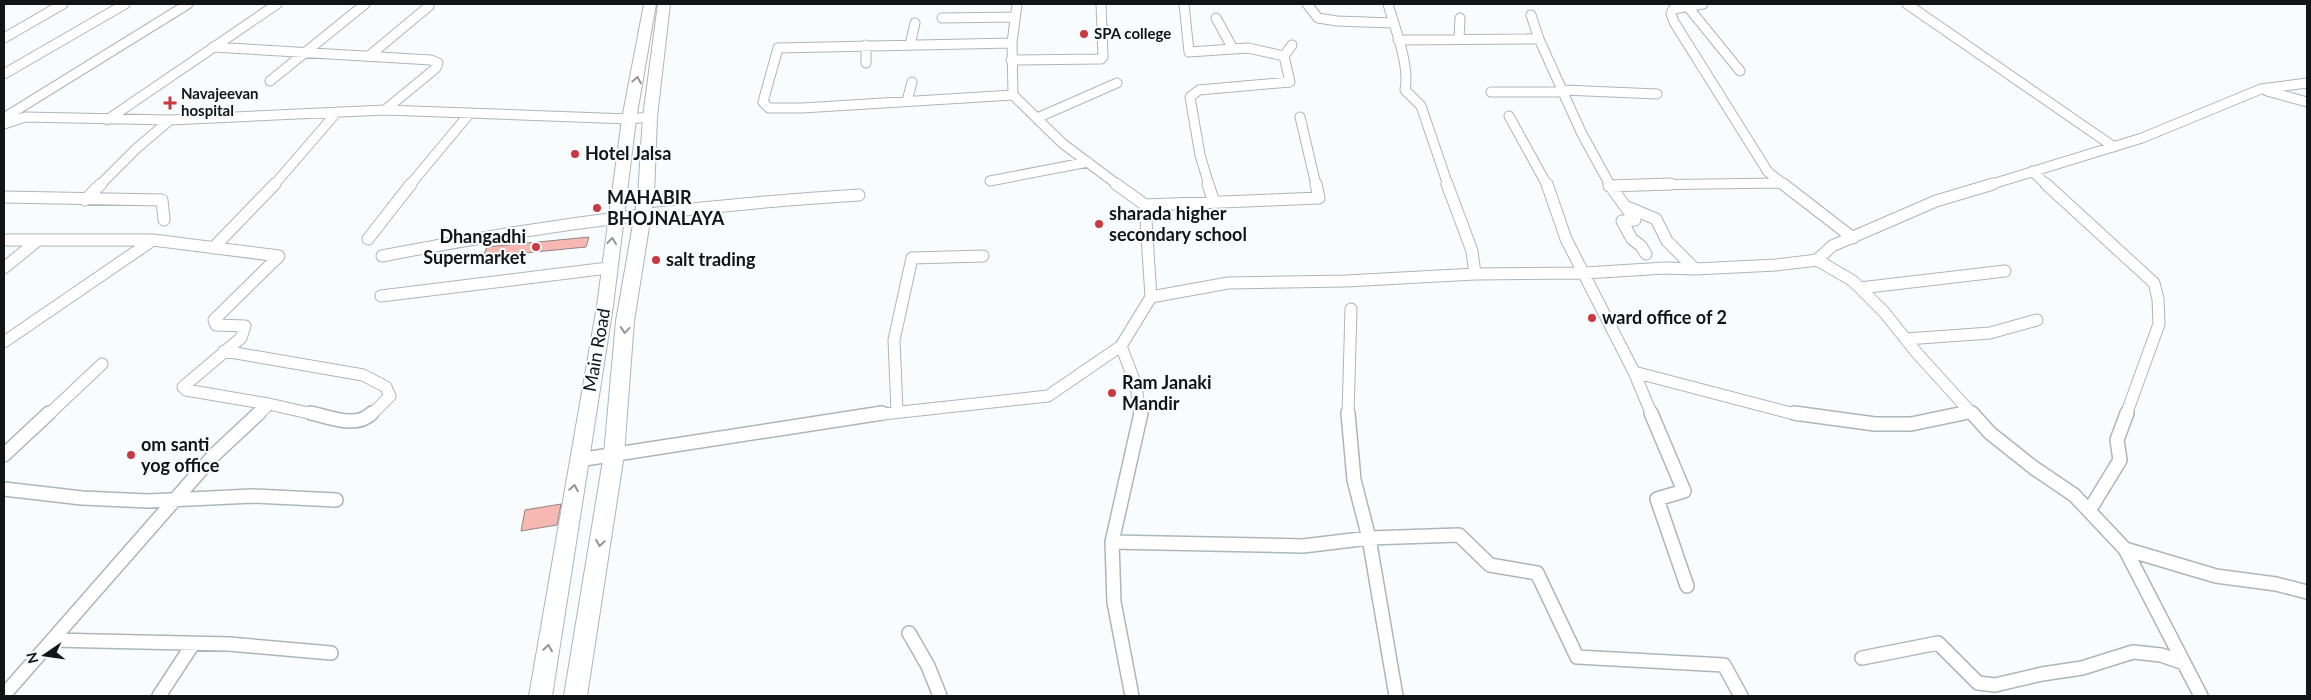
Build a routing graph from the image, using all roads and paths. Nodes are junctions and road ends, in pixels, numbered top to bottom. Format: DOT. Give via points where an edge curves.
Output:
graph roads {
  1 [pos="63,4"];
  2 [pos="125,4"];
  3 [pos="188,4"];
  4 [pos="277,4"];
  5 [pos="365,4"];
  6 [pos="650,4"];
  7 [pos="664,4"];
  8 [pos="1017,4"];
  9 [pos="1101,4"];
  10 [pos="1184,4"];
  11 [pos="1306,4"];
  12 [pos="1388,4"];
  13 [pos="1670,4"];
  14 [pos="1703,4"];
  15 [pos="1907,4"];
  16 [pos="430,6"];
  17 [pos="1684,7"];
  18 [pos="1531,15"];
  19 [pos="1015,17"];
  20 [pos="942,18"];
  21 [pos="1216,18"];
  22 [pos="1460,18"];
  23 [pos="915,23"];
  24 [pos="1393,23"];
  25 [pos="653,34"];
  26 [pos="4,38"];
  27 [pos="1459,38"];
  28 [pos="1539,39"];
  29 [pos="1398,40"];
  30 [pos="1012,43"];
  31 [pos="1292,44"];
  32 [pos="866,45"];
  33 [pos="910,45"];
  34 [pos="213,47"];
  35 [pos="1232,47"];
  36 [pos="306,53"];
  37 [pos="369,56"];
  38 [pos="1284,56"];
  39 [pos="1011,60"];
  40 [pos="866,63"];
  41 [pos="1740,71"];
  42 [pos="4,74"];
  43 [pos="270,81"];
  44 [pos="912,82"];
  45 [pos="1117,83"];
  46 [pos="2307,83"];
  47 [pos="2261,89"];
  48 [pos="1564,91"];
  49 [pos="1491,92"];
  50 [pos="1657,94"];
  51 [pos="1013,95"];
  52 [pos="907,101"];
  53 [pos="2307,102"];
  54 [pos="385,110"];
  55 [pos="337,112"];
  56 [pos="470,113"];
  57 [pos="1509,116"];
  58 [pos="650,117"];
  59 [pos="1300,117"];
  60 [pos="5,118"];
  61 [pos="1037,118"];
  62 [pos="107,120"];
  63 [pos="170,120"];
  64 [pos="630,120"];
  65 [pos="2114,147"];
  66 [pos="1088,162"];
  67 [pos="2032,171"];
  68 [pos="990,181"];
  69 [pos="1782,183"];
  70 [pos="1609,186"];
  71 [pos="859,195"];
  72 [pos="4,197"];
  73 [pos="85,200"];
  74 [pos="1214,203"];
  75 [pos="1145,206"];
  76 [pos="1624,206"];
  77 [pos="642,214"];
  78 [pos="615,216"];
  79 [pos="164,220"];
  80 [pos="1852,238"];
  81 [pos="368,239"];
  82 [pos="4,240"];
  83 [pos="154,240"];
  84 [pos="37,241"];
  85 [pos="213,248"];
  86 [pos="1646,254"];
  87 [pos="382,256"];
  88 [pos="983,256"];
  89 [pos="1817,260"];
  90 [pos="4,268"];
  91 [pos="608,268"];
  92 [pos="1695,269"];
  93 [pos="2005,271"];
  94 [pos="1585,273"];
  95 [pos="1474,274"];
  96 [pos="1860,288"];
  97 [pos="381,296"];
  98 [pos="1151,297"];
  99 [pos="627,304"];
  100 [pos="605,306"];
  101 [pos="1351,309"];
  102 [pos="2037,320"];
  103 [pos="1906,339"];
  104 [pos="4,342"];
  105 [pos="1121,346"];
  106 [pos="224,351"];
  107 [pos="102,364"];
  108 [pos="1634,372"];
  109 [pos="269,404"];
  110 [pos="897,410"];
  111 [pos="1971,412"];
  112 [pos="614,454"];
  113 [pos="4,455"];
  114 [pos="578,460"];
  115 [pos="4,489"];
  116 [pos="175,500"];
  117 [pos="336,500"];
  118 [pos="2089,511"];
  119 [pos="1369,538"];
  120 [pos="1112,542"];
  121 [pos="2125,549"];
  122 [pos="1687,586"];
  123 [pos="2307,592"];
  124 [pos="908,633"];
  125 [pos="52,640"];
  126 [pos="193,644"];
  127 [pos="331,653"];
  128 [pos="1862,658"];
  129 [pos="2184,663"];
  130 [pos="4,695"];
  131 [pos="160,696"];
  132 [pos="540,696"];
  133 [pos="575,696"];
  134 [pos="940,696"];
  135 [pos="1132,696"];
  136 [pos="1396,696"];
  137 [pos="1741,696"];
  138 [pos="2201,696"];
  1 -- 26 [label="street"];
  2 -- 42 [label="street"];
  3 -- 60 [label="street"];
  4 -- 34 [label="street"];
  5 -- 36 [label="street"];
  6 -- 25 [label="main road, Main Road"];
  7 -- 25 [label="main road, Main Road"];
  8 -- 19 [label="street"];
  9 -- 39 [label="street" via="1101,59"];
  10 -- 35 [label="street" via="1189,54"];
  11 -- 24 [label="street" via="1318,18"];
  12 -- 24 [label="street"];
  13 -- 17 [label="street"];
  14 -- 17 [label="street"];
  15 -- 65 [label="street"];
  16 -- 37 [label="street"];
  17 -- 41 [label="street"];
  17 -- 69 [label="street" via="1673,9 1674,22 1768,172"];
  18 -- 28 [label="street"];
  19 -- 20 [label="street"];
  19 -- 30 [label="street"];
  21 -- 35 [label="street"];
  22 -- 27 [label="street"];
  23 -- 33 [label="street"];
  24 -- 29 [label="street"];
  25 -- 58 [label="main road, Main Road"];
  64 -- 25 [label="main road, Main Road, one-way"];
  27 -- 28 [label="street"];
  27 -- 29 [label="street"];
  28 -- 48 [label="street"];
  29 -- 95 [label="street" via="1407,81 1405,90 1421,106 1472,251"];
  30 -- 33 [label="street"];
  30 -- 39 [label="street"];
  31 -- 38 [label="street"];
  32 -- 33 [label="street"];
  32 -- 40 [label="street"];
  32 -- 52 [label="street" via="778,48 763,102 769,108 802,108"];
  34 -- 36 [label="street"];
  34 -- 62 [label="street"];
  35 -- 38 [label="street" via="1264,49"];
  36 -- 37 [label="street"];
  36 -- 43 [label="street"];
  37 -- 54 [label="street" via="438,63"];
  38 -- 74 [label="street" via="1290,82 1199,90 1190,97 1200,155"];
  39 -- 51 [label="street"];
  44 -- 52 [label="street"];
  45 -- 61 [label="street"];
  46 -- 47 [label="street"];
  47 -- 53 [label="street"];
  47 -- 65 [label="street"];
  48 -- 49 [label="street"];
  48 -- 50 [label="street"];
  48 -- 70 [label="street"];
  51 -- 52 [label="street"];
  51 -- 61 [label="street"];
  54 -- 55 [label="street"];
  54 -- 56 [label="street"];
  55 -- 63 [label="street"];
  55 -- 85 [label="street" via="264,196"];
  56 -- 64 [label="street"];
  56 -- 81 [label="street"];
  57 -- 94 [label="street" via="1546,181 1566,239 1577,264"];
  58 -- 64 [label="street"];
  58 -- 77 [label="main road, Main Road" via="646,196"];
  59 -- 74 [label="street" via="1319,198"];
  60 -- 62 [label="street"];
  61 -- 66 [label="street" via="1062,143"];
  62 -- 63 [label="street"];
  63 -- 73 [label="street"];
  64 -- 78 [label="main road, Main Road"];
  65 -- 67 [label="street"];
  66 -- 68 [label="street"];
  66 -- 75 [label="street"];
  67 -- 80 [label="street" via="1936,201"];
  67 -- 118 [label="street" via="2148,276 2154,283 2158,299 2159,324 2117,440 2120,460"];
  69 -- 70 [label="street"];
  69 -- 80 [label="street"];
  70 -- 76 [label="street"];
  71 -- 77 [label="street" via="759,200"];
  72 -- 73 [label="street"];
  73 -- 79 [label="street" via="162,200"];
  74 -- 75 [label="street"];
  75 -- 98 [label="street"];
  76 -- 86 [label="street" via="1635,220 1622,221 1625,229"];
  76 -- 92 [label="street" via="1656,219 1660,233 1674,251"];
  77 -- 78 [label="street"];
  77 -- 99 [label="main road, Main Road"];
  78 -- 87 [label="street" via="522,229"];
  91 -- 78 [label="main road, Main Road, one-way"];
  80 -- 89 [label="street" via="1832,246"];
  82 -- 84 [label="street"];
  83 -- 84 [label="street"];
  83 -- 85 [label="street"];
  83 -- 104 [label="street"];
  84 -- 90 [label="street"];
  85 -- 106 [label="street" via="279,256 214,320 216,325 245,326 240,338"];
  88 -- 110 [label="street" via="912,258 894,340"];
  89 -- 92 [label="street"];
  89 -- 96 [label="street"];
  91 -- 97 [label="street"];
  91 -- 100 [label="main road, Main Road"];
  92 -- 94 [label="street"];
  93 -- 96 [label="street"];
  94 -- 95 [label="street"];
  94 -- 108 [label="street"];
  95 -- 98 [label="street" via="1228,283"];
  96 -- 103 [label="street"];
  98 -- 105 [label="street"];
  99 -- 100 [label="main road"];
  99 -- 112 [label="main road, Main Road, one-way"];
  100 -- 114 [label="main road, Main Road"];
  101 -- 119 [label="street" via="1347,434 1360,513"];
  102 -- 103 [label="street" via="1974,334"];
  103 -- 111 [label="street"];
  105 -- 110 [label="street" via="1048,396"];
  105 -- 120 [label="street" via="1142,412"];
  106 -- 109 [label="street" via="183,387"];
  106 -- 109 [label="street" via="363,375 386,387 390,396 368,417 351,422"];
  107 -- 113 [label="street"];
  108 -- 111 [label="street" via="1804,416 1875,424 1911,424"];
  108 -- 122 [label="street" via="1684,491 1657,499"];
  109 -- 116 [label="street" via="215,454"];
  110 -- 112 [label="street"];
  111 -- 118 [label="street" via="1990,433"];
  112 -- 114 [label="street"];
  112 -- 133 [label="main road, Main Road, one-way"];
  132 -- 114 [label="main road, Main Road, one-way"];
  115 -- 116 [label="street" via="82,498"];
  116 -- 117 [label="street" via="297,497"];
  116 -- 125 [label="street"];
  118 -- 121 [label="street"];
  119 -- 120 [label="street" via="1303,546"];
  119 -- 136 [label="street"];
  119 -- 137 [label="street" via="1459,535 1490,565 1537,573 1577,657 1724,665"];
  120 -- 135 [label="street" via="1114,602"];
  121 -- 123 [label="street" via="2216,576 2276,584"];
  121 -- 129 [label="street"];
  124 -- 134 [label="street" via="928,666"];
  125 -- 126 [label="street"];
  125 -- 130 [label="street"];
  126 -- 127 [label="street"];
  126 -- 131 [label="street"];
  128 -- 129 [label="street" via="1938,643 1978,683 1995,685 2082,668 2132,652 2161,655"];
  129 -- 138 [label="street"];
}
